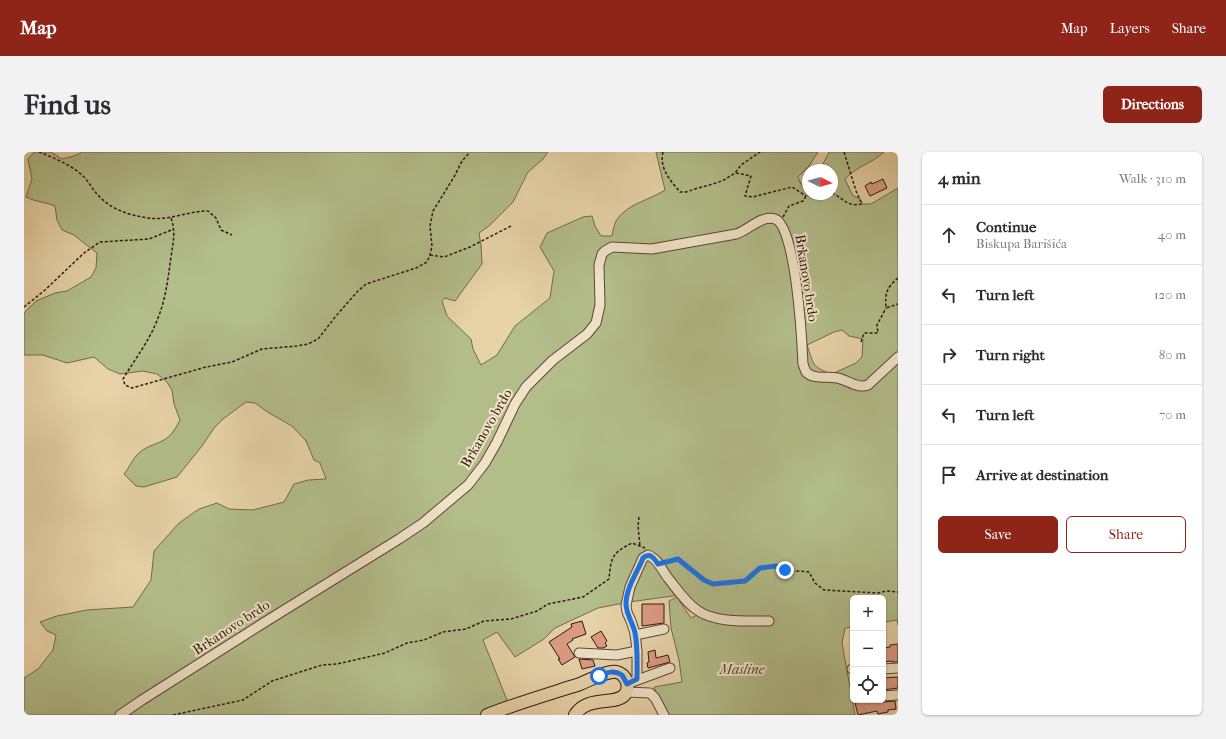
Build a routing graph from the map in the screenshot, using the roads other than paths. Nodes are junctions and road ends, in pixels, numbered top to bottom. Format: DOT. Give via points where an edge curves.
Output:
graph roads {
  1 [pos="898,357"];
  2 [pos="769,622"];
  3 [pos="664,629"];
  4 [pos="635,635"];
  5 [pos="637,651"];
  6 [pos="579,653"];
  7 [pos="670,668"];
  8 [pos="898,668"];
  9 [pos="886,669"];
  10 [pos="630,685"];
  11 [pos="898,695"];
  12 [pos="886,696"];
  13 [pos="120,715"];
  14 [pos="487,715"];
  15 [pos="574,715"];
  16 [pos="664,715"];
  1 -- 13 [label="street, Brkanovo brdo" via="865,386 834,378 812,376 806,372 803,364 800,303 791,252 780,221 772,218 762,220 736,234 652,249 608,248 602,254 599,266 600,305 596,323 587,334 553,360 526,387 485,463 468,485 399,540"];
  2 -- 4 [label="street" via="725,619 703,614 690,604 654,558 648,555 643,558 627,596 627,612"];
  3 -- 4 [label="street"];
  4 -- 5 [label="street"];
  5 -- 6 [label="street" via="624,655"];
  5 -- 10 [label="street"];
  7 -- 10 [label="street"];
  8 -- 9 [label="street"];
  10 -- 14 [label="main road" via="619,672 611,672"];
  10 -- 15 [label="main road" via="624,695 617,699 586,704"];
  10 -- 16 [label="street" via="650,693"];
  11 -- 12 [label="street"];
}
